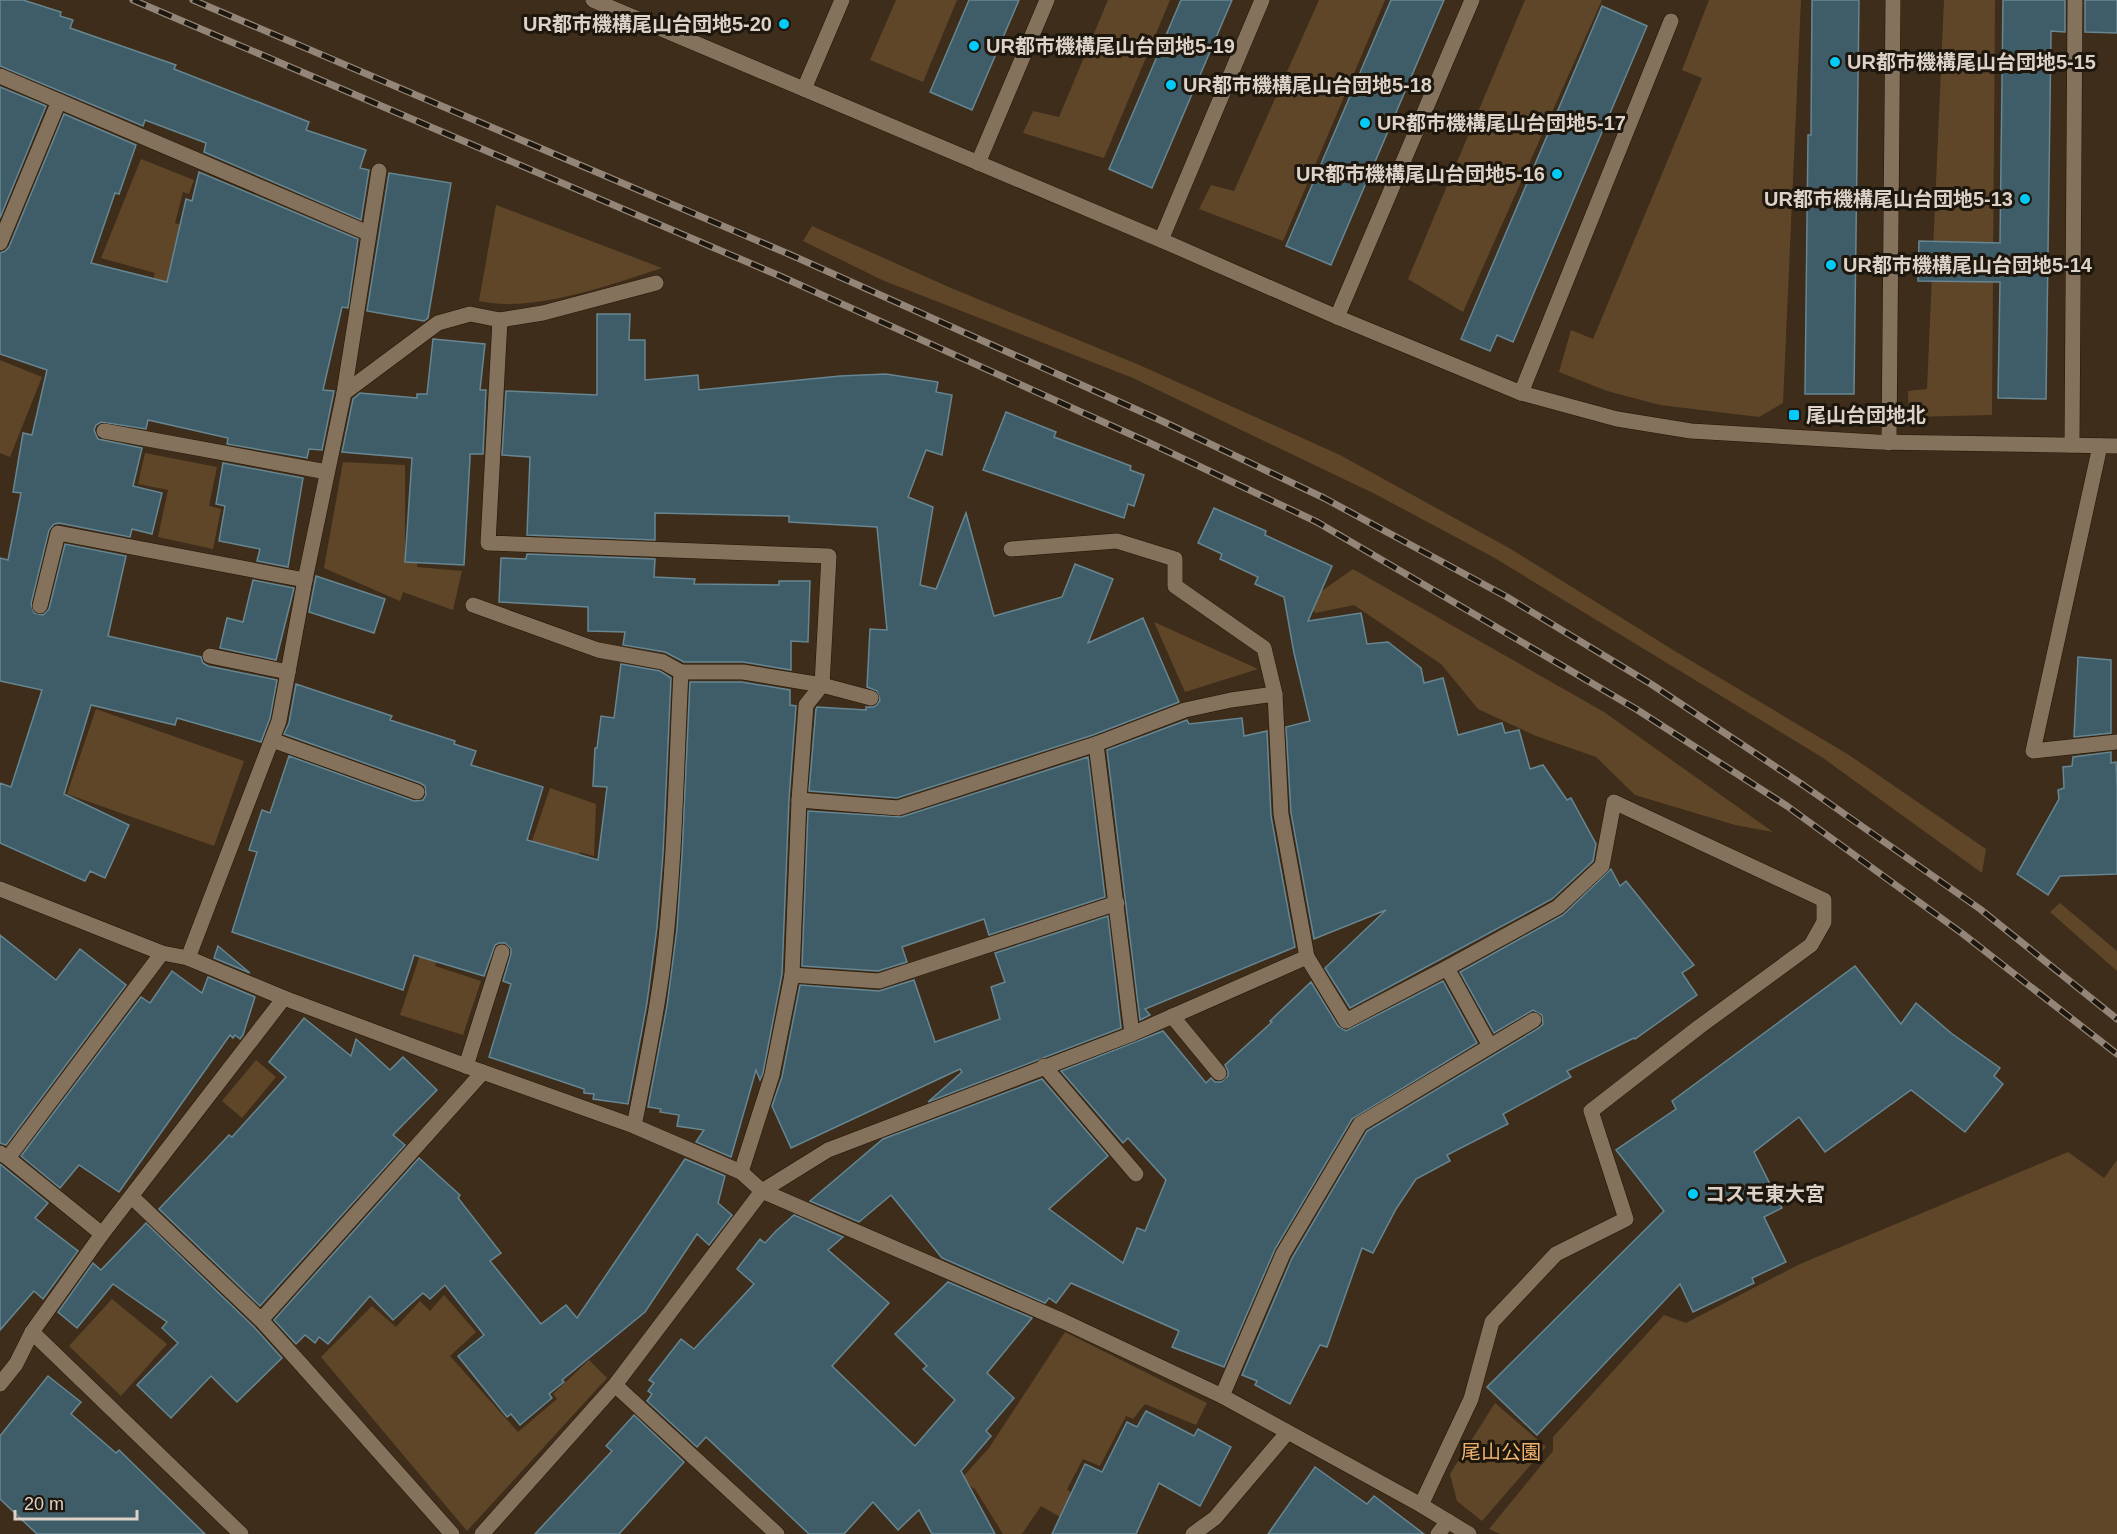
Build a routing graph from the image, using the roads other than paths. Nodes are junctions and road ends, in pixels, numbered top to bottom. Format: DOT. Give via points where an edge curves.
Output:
graph roads {
  1 [pos="593,0"];
  2 [pos="842,0"];
  3 [pos="1047,0"];
  4 [pos="1262,0"];
  5 [pos="1472,0"];
  6 [pos="1893,0"];
  7 [pos="2075,0"];
  8 [pos="625,6"];
  9 [pos="1671,21"];
  10 [pos="0,76"];
  11 [pos="804,88"];
  12 [pos="59,101"];
  13 [pos="978,164"];
  14 [pos="379,171"];
  15 [pos="368,233"];
  16 [pos="1161,240"];
  17 [pos="0,243"];
  18 [pos="656,283"];
  19 [pos="1337,317"];
  20 [pos="500,320"];
  21 [pos="344,393"];
  22 [pos="1521,393"];
  23 [pos="104,431"];
  24 [pos="1888,443"];
  25 [pos="2072,445"];
  26 [pos="2100,446"];
  27 [pos="2117,446"];
  28 [pos="327,472"];
  29 [pos="1011,549"];
  30 [pos="305,580"];
  31 [pos="472,605"];
  32 [pos="40,606"];
  33 [pos="210,656"];
  34 [pos="288,672"];
  35 [pos="681,672"];
  36 [pos="822,685"];
  37 [pos="1275,694"];
  38 [pos="871,698"];
  39 [pos="272,740"];
  40 [pos="2117,742"];
  41 [pos="1096,744"];
  42 [pos="417,792"];
  43 [pos="799,800"];
  44 [pos="1,893"];
  45 [pos="1117,903"];
  46 [pos="502,952"];
  47 [pos="162,953"];
  48 [pos="1307,957"];
  49 [pos="188,958"];
  50 [pos="1448,968"];
  51 [pos="792,975"];
  52 [pos="284,998"];
  53 [pos="1172,1016"];
  54 [pos="1534,1020"];
  55 [pos="1132,1034"];
  56 [pos="1490,1046"];
  57 [pos="466,1066"];
  58 [pos="1044,1066"];
  59 [pos="483,1072"];
  60 [pos="1219,1073"];
  61 [pos="634,1126"];
  62 [pos="4,1155"];
  63 [pos="741,1172"];
  64 [pos="1136,1174"];
  65 [pos="762,1191"];
  66 [pos="132,1197"];
  67 [pos="102,1234"];
  68 [pos="261,1320"];
  69 [pos="32,1332"];
  70 [pos="0,1384"];
  71 [pos="615,1385"];
  72 [pos="1222,1396"];
  73 [pos="1287,1432"];
  74 [pos="1421,1505"];
  75 [pos="1448,1521"];
  76 [pos="241,1534"];
  77 [pos="452,1534"];
  78 [pos="482,1534"];
  79 [pos="777,1534"];
  80 [pos="1192,1534"];
  81 [pos="1438,1534"];
  82 [pos="1469,1534"];
  1 -- 8 [label="street"];
  2 -- 11 [label="street"];
  3 -- 13 [label="street"];
  4 -- 16 [label="street"];
  5 -- 19 [label="street"];
  6 -- 24 [label="street"];
  7 -- 25 [label="street"];
  8 -- 11 [label="street"];
  9 -- 22 [label="street"];
  10 -- 12 [label="street"];
  11 -- 13 [label="street"];
  12 -- 15 [label="street"];
  12 -- 17 [label="street"];
  13 -- 16 [label="street"];
  14 -- 15 [label="street"];
  15 -- 21 [label="street"];
  16 -- 19 [label="street"];
  18 -- 20 [label="street" via="543,313"];
  19 -- 22 [label="street"];
  20 -- 21 [label="street" via="470,314 438,323"];
  20 -- 36 [label="street" via="488,543 829,556"];
  21 -- 28 [label="street"];
  22 -- 24 [label="street" via="1617,419 1691,431"];
  23 -- 28 [label="street"];
  24 -- 25 [label="street"];
  25 -- 26 [label="street"];
  26 -- 27 [label="street"];
  26 -- 40 [label="street" via="2033,751"];
  28 -- 30 [label="street"];
  29 -- 37 [label="street" via="1117,541 1175,560 1175,586 1264,648"];
  30 -- 32 [label="street" via="58,533"];
  30 -- 34 [label="street"];
  31 -- 35 [label="street" via="598,650 663,662"];
  33 -- 34 [label="street"];
  34 -- 39 [label="street"];
  35 -- 36 [label="street" via="743,672"];
  35 -- 61 [label="street" via="669,907 655,1019"];
  36 -- 38 [label="street"];
  36 -- 43 [label="street" via="806,705"];
  37 -- 41 [label="street" via="1185,710"];
  37 -- 48 [label="street" via="1281,814"];
  39 -- 42 [label="street"];
  39 -- 49 [label="street"];
  41 -- 43 [label="street" via="898,808"];
  41 -- 45 [label="street"];
  43 -- 51 [label="street"];
  44 -- 47 [label="street"];
  45 -- 51 [label="street" via="879,981"];
  45 -- 55 [label="street"];
  46 -- 57 [label="street"];
  47 -- 49 [label="street"];
  47 -- 62 [label="street"];
  48 -- 50 [label="street" via="1346,1021"];
  48 -- 53 [label="street"];
  49 -- 52 [label="street"];
  50 -- 56 [label="street"];
  50 -- 74 [label="street" via="1558,907 1602,866 1614,802 1824,900 1824,922 1811,945 1591,1111 1626,1219 1556,1254 1492,1322 1471,1399"];
  51 -- 63 [label="street" via="772,1075"];
  52 -- 57 [label="street"];
  52 -- 66 [label="street"];
  53 -- 55 [label="street"];
  53 -- 60 [label="street"];
  54 -- 56 [label="street"];
  55 -- 58 [label="street"];
  56 -- 72 [label="street" via="1360,1124 1283,1254"];
  57 -- 59 [label="street"];
  58 -- 64 [label="street"];
  58 -- 65 [label="street" via="828,1150"];
  59 -- 61 [label="street"];
  59 -- 68 [label="street"];
  61 -- 63 [label="street"];
  62 -- 67 [label="street"];
  63 -- 65 [label="street"];
  65 -- 71 [label="street"];
  65 -- 72 [label="street" via="1063,1321"];
  66 -- 67 [label="street"];
  66 -- 68 [label="street"];
  67 -- 69 [label="street"];
  68 -- 77 [label="street"];
  69 -- 70 [label="street" via="16,1364"];
  69 -- 76 [label="street"];
  71 -- 78 [label="street"];
  71 -- 79 [label="street"];
  72 -- 73 [label="street"];
  73 -- 74 [label="street"];
  73 -- 80 [label="street" via="1215,1518"];
  74 -- 75 [label="street"];
  75 -- 81 [label="street"];
  75 -- 82 [label="street"];
}
